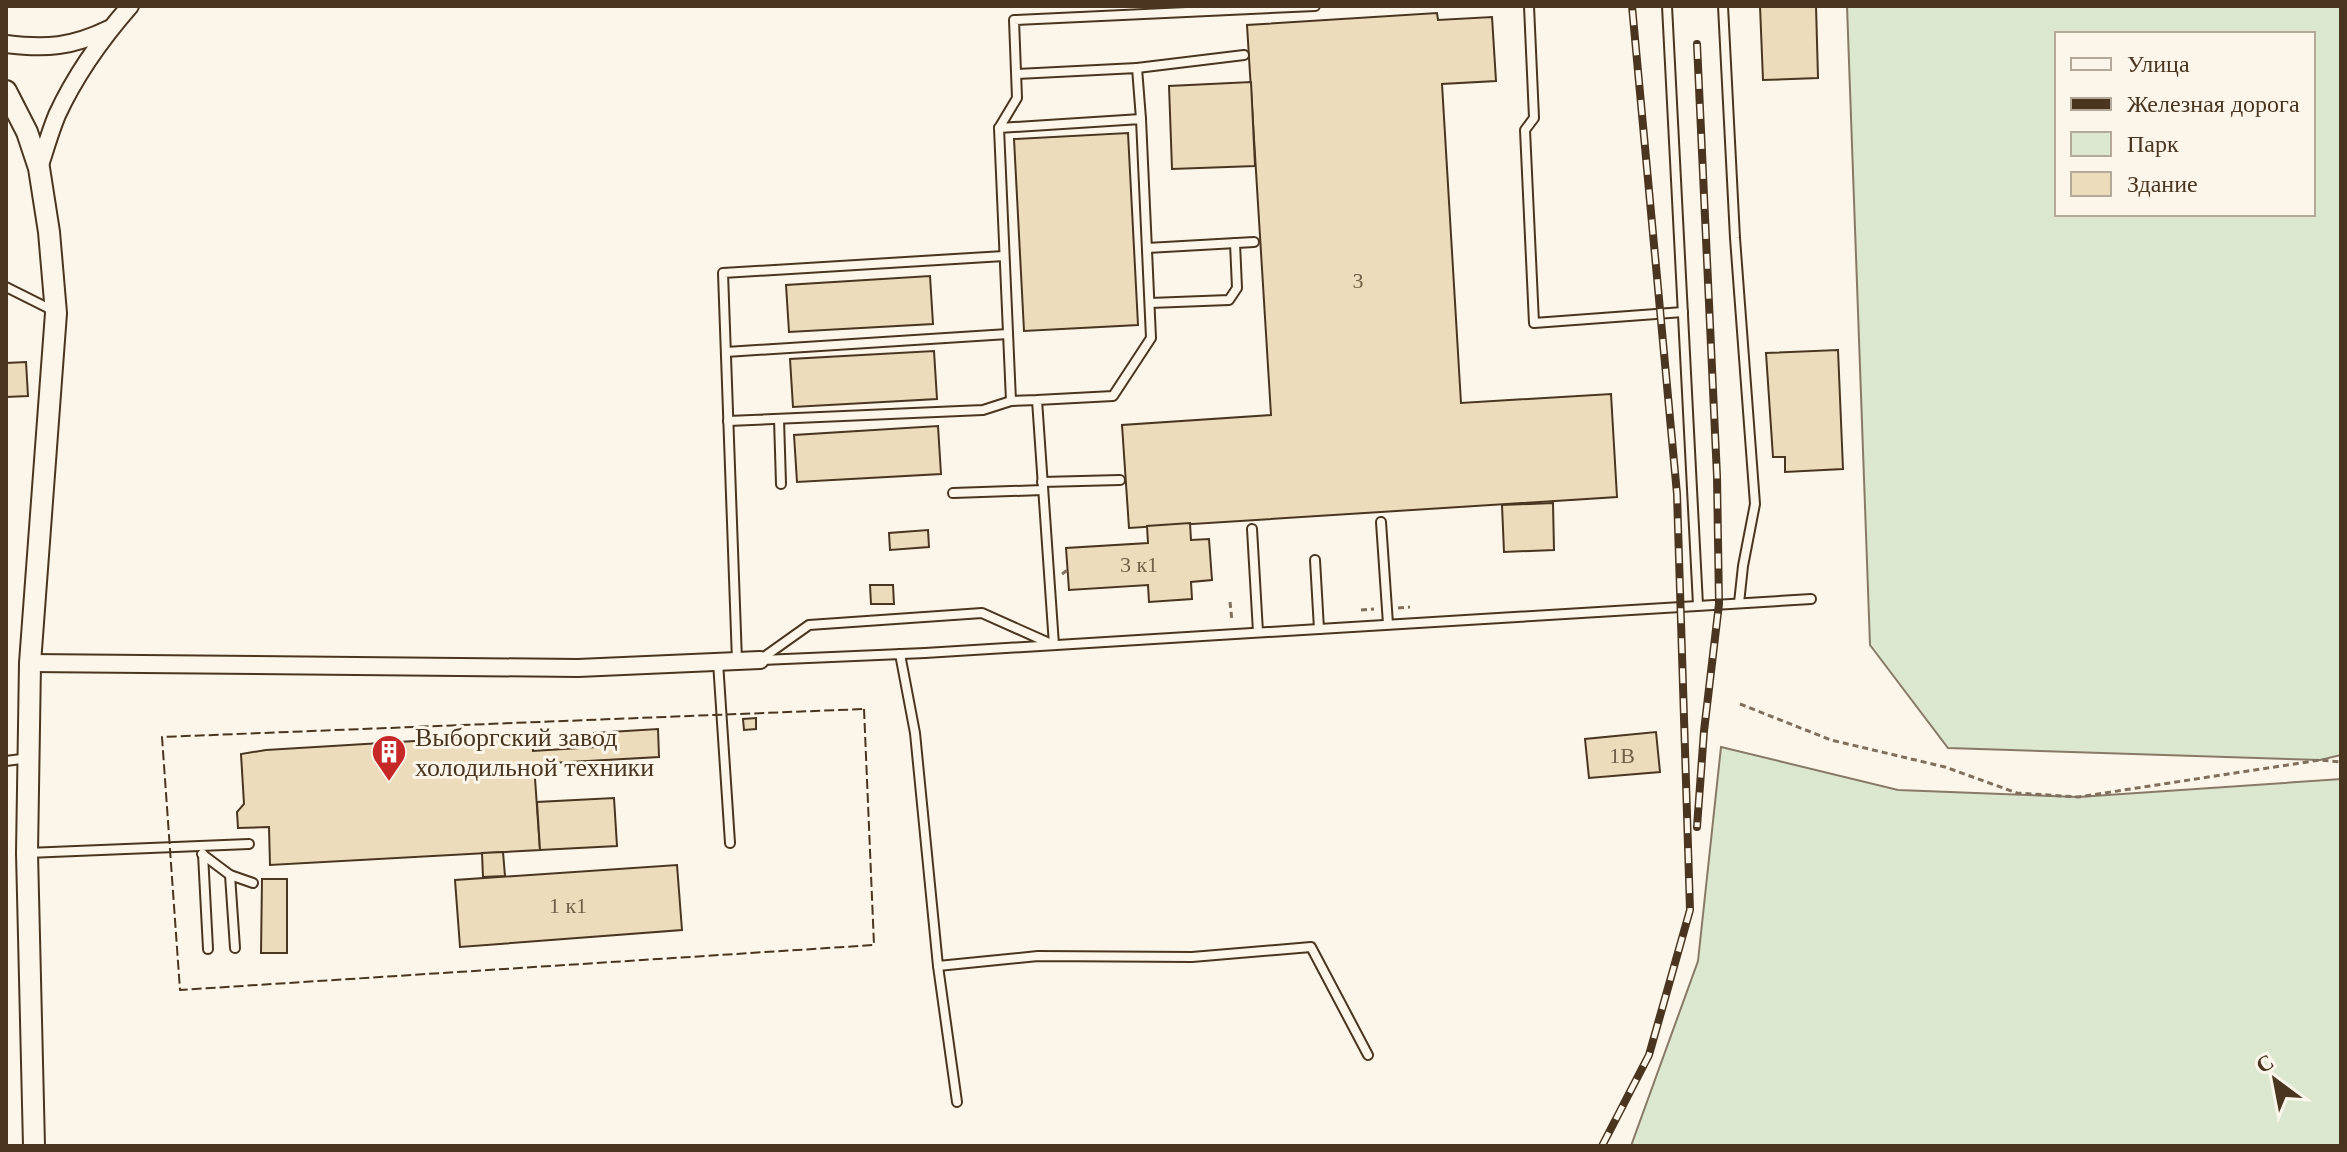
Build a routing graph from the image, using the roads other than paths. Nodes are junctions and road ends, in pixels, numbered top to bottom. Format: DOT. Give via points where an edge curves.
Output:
graph roads {
  1 [pos="130,6"];
  2 [pos="1315,6"];
  3 [pos="1529,6"];
  4 [pos="1667,6"];
  5 [pos="1723,6"];
  6 [pos="111,28"];
  7 [pos="6,44"];
  8 [pos="1244,55"];
  9 [pos="1137,68"];
  10 [pos="1017,74"];
  11 [pos="6,91"];
  12 [pos="1141,119"];
  13 [pos="999,128"];
  14 [pos="39,168"];
  15 [pos="1254,242"];
  16 [pos="1235,243"];
  17 [pos="1147,248"];
  18 [pos="1004,256"];
  19 [pos="6,287"];
  20 [pos="1150,303"];
  21 [pos="1683,312"];
  22 [pos="56,313"];
  23 [pos="1008,334"];
  24 [pos="726,352"];
  25 [pos="1037,400"];
  26 [pos="1011,401"];
  27 [pos="779,419"];
  28 [pos="728,421"];
  29 [pos="1120,480"];
  30 [pos="781,484"];
  31 [pos="1043,486"];
  32 [pos="953,493"];
  33 [pos="1381,522"];
  34 [pos="1252,529"];
  35 [pos="1315,560"];
  36 [pos="1811,599"];
  37 [pos="1739,603"];
  38 [pos="1698,605"];
  39 [pos="1388,624"];
  40 [pos="1319,629"];
  41 [pos="1258,632"];
  42 [pos="1054,645"];
  43 [pos="900,654"];
  44 [pos="760,660"];
  45 [pos="737,661"];
  46 [pos="718,662"];
  47 [pos="30,663"];
  48 [pos="30,758"];
  49 [pos="6,761"];
  50 [pos="730,843"];
  51 [pos="249,844"];
  52 [pos="193,847"];
  53 [pos="27,853"];
  54 [pos="203,854"];
  55 [pos="230,875"];
  56 [pos="253,883"];
  57 [pos="235,948"];
  58 [pos="208,949"];
  59 [pos="938,966"];
  60 [pos="1368,1055"];
  61 [pos="957,1102"];
  62 [pos="34,1146"];
  1 -- 6 [label="street"];
  2 -- 10 [label="lane" via="1014,20"];
  3 -- 21 [label="lane" via="1534,118 1525,130 1534,323"];
  4 -- 21 [label="lane"];
  5 -- 37 [label="lane" via="1755,504"];
  6 -- 7 [label="street" via="51,47"];
  6 -- 14 [label="street" via="58,114"];
  8 -- 9 [label="lane"];
  9 -- 10 [label="lane"];
  9 -- 12 [label="lane"];
  10 -- 13 [label="lane" via="1017,98"];
  11 -- 14 [label="street"];
  12 -- 13 [label="lane"];
  12 -- 17 [label="lane"];
  13 -- 18 [label="lane"];
  14 -- 22 [label="street"];
  15 -- 16 [label="lane"];
  16 -- 17 [label="lane"];
  16 -- 20 [label="lane" via="1237,288 1229,300"];
  17 -- 20 [label="lane"];
  18 -- 23 [label="lane"];
  18 -- 24 [label="lane" via="723,273"];
  19 -- 22 [label="lane"];
  20 -- 25 [label="lane" via="1151,338 1113,396"];
  21 -- 38 [label="lane"];
  22 -- 47 [label="street"];
  23 -- 24 [label="lane"];
  23 -- 26 [label="lane"];
  24 -- 28 [label="lane"];
  25 -- 26 [label="lane"];
  25 -- 31 [label="lane"];
  26 -- 27 [label="lane" via="983,410"];
  27 -- 28 [label="lane"];
  27 -- 30 [label="lane"];
  28 -- 45 [label="lane"];
  29 -- 31 [label="lane"];
  31 -- 32 [label="lane"];
  31 -- 42 [label="lane"];
  33 -- 39 [label="lane"];
  34 -- 41 [label="lane"];
  35 -- 40 [label="lane"];
  36 -- 37 [label="lane"];
  37 -- 38 [label="lane"];
  38 -- 39 [label="lane"];
  39 -- 40 [label="lane"];
  40 -- 41 [label="lane"];
  41 -- 42 [label="lane"];
  42 -- 43 [label="lane"];
  42 -- 44 [label="lane" via="982,613 809,625"];
  43 -- 44 [label="lane"];
  43 -- 59 [label="lane" via="915,733"];
  44 -- 45 [label="street"];
  45 -- 46 [label="street"];
  46 -- 47 [label="street" via="578,668"];
  46 -- 50 [label="lane"];
  47 -- 48 [label="street"];
  48 -- 49 [label="lane"];
  48 -- 53 [label="street"];
  51 -- 52 [label="lane"];
  52 -- 53 [label="lane"];
  52 -- 54 [label="lane"];
  53 -- 62 [label="street"];
  54 -- 55 [label="lane"];
  54 -- 58 [label="lane"];
  55 -- 56 [label="lane"];
  55 -- 57 [label="lane"];
  59 -- 60 [label="lane" via="1038,956 1192,957 1311,947"];
  59 -- 61 [label="lane"];
}
